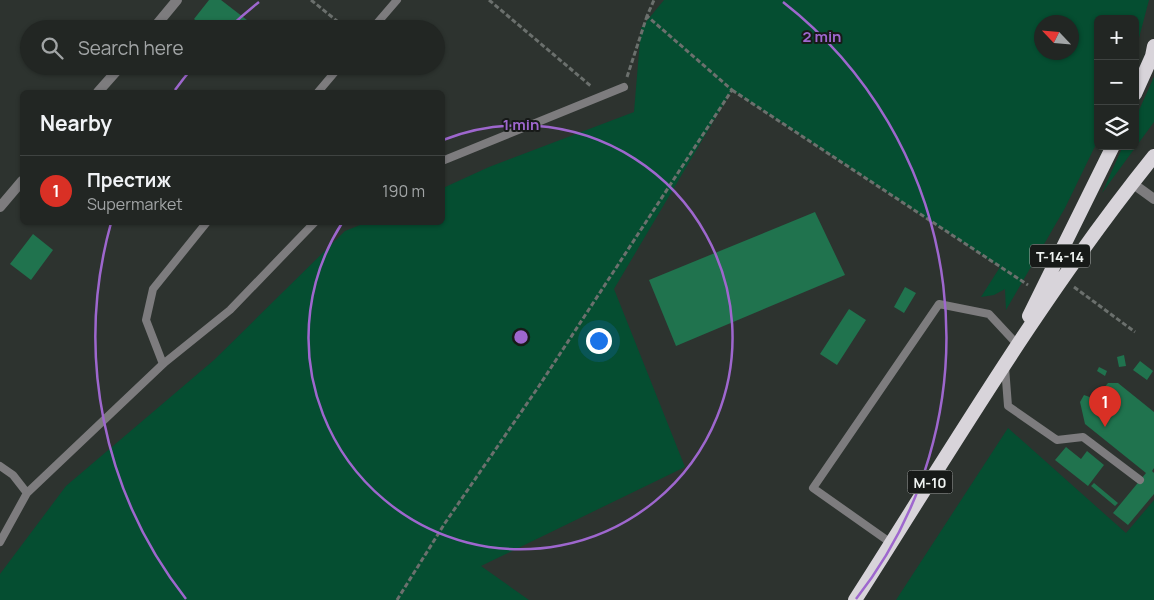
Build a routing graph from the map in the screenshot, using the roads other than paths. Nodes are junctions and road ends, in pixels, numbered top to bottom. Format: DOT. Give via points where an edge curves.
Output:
graph roads {
  1 [pos="177,0"];
  2 [pos="397,0"];
  3 [pos="160,20"];
  4 [pos="380,20"];
  5 [pos="1154,46"];
  6 [pos="112,75"];
  7 [pos="332,75"];
  8 [pos="1139,85"];
  9 [pos="624,87"];
  10 [pos="100,90"];
  11 [pos="320,90"];
  12 [pos="1111,150"];
  13 [pos="1154,156"];
  14 [pos="445,160"];
  15 [pos="20,183"];
  16 [pos="1132,183"];
  17 [pos="1154,200"];
  18 [pos="0,208"];
  19 [pos="205,225"];
  20 [pos="312,225"];
  21 [pos="1016,343"];
  22 [pos="163,364"];
  23 [pos="1005,365"];
  24 [pos="0,466"];
  25 [pos="1140,480"];
  26 [pos="27,493"];
  27 [pos="0,542"];
  28 [pos="891,543"];
  29 [pos="855,600"];
  1 -- 3 [label="street"];
  2 -- 4 [label="lane"];
  5 -- 8 [label="highway"];
  6 -- 10 [label="street"];
  7 -- 11 [label="lane"];
  9 -- 14 [label="lane"];
  12 -- 21 [label="highway, Т-14-14"];
  13 -- 16 [label="highway, М-10"];
  15 -- 18 [label="street"];
  16 -- 17 [label="street"];
  16 -- 23 [label="highway, М-10"];
  19 -- 22 [label="lane" via="153,289 146,320"];
  20 -- 22 [label="lane" via="230,310"];
  21 -- 23 [label="highway, Т-14-14"];
  21 -- 28 [label="lane" via="989,314 940,304 813,488"];
  22 -- 26 [label="lane"];
  23 -- 25 [label="lane" via="1008,406 1057,440 1083,437"];
  23 -- 28 [label="highway, М-10"];
  24 -- 26 [label="lane" via="13,475"];
  26 -- 27 [label="lane"];
  28 -- 29 [label="highway, М-10"];
}
